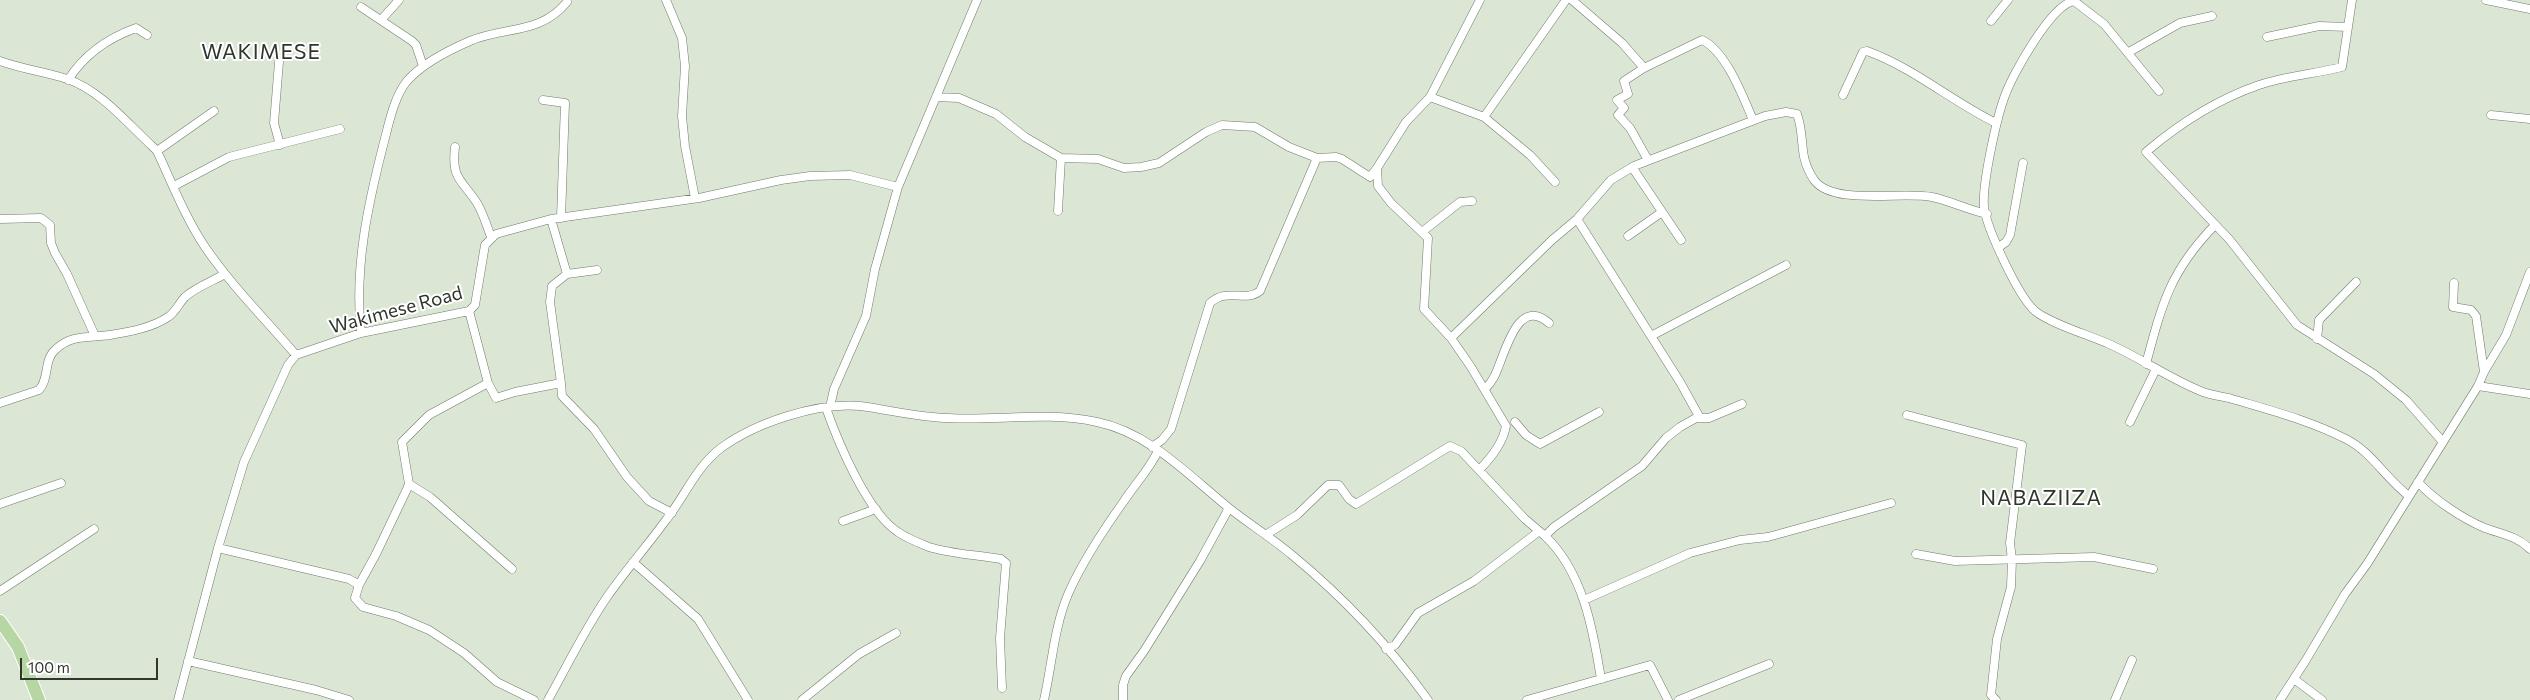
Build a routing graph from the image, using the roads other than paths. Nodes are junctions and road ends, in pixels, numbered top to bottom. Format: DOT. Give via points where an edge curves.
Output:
graph roads {
  1 [pos="399,0"];
  2 [pos="666,0"];
  3 [pos="977,0"];
  4 [pos="1480,0"];
  5 [pos="1566,0"];
  6 [pos="1572,0"];
  7 [pos="2008,0"];
  8 [pos="2352,0"];
  9 [pos="2486,0"];
  10 [pos="2069,1"];
  11 [pos="567,2"];
  12 [pos="361,7"];
  13 [pos="2530,9"];
  14 [pos="2212,16"];
  15 [pos="381,20"];
  16 [pos="1991,21"];
  17 [pos="2348,27"];
  18 [pos="147,35"];
  19 [pos="2267,37"];
  20 [pos="2129,52"];
  21 [pos="0,61"];
  22 [pos="279,62"];
  23 [pos="423,66"];
  24 [pos="1644,68"];
  25 [pos="68,80"];
  26 [pos="2159,91"];
  27 [pos="1843,95"];
  28 [pos="1430,96"];
  29 [pos="936,97"];
  30 [pos="543,100"];
  31 [pos="214,111"];
  32 [pos="2491,114"];
  33 [pos="1484,117"];
  34 [pos="2530,119"];
  35 [pos="1754,120"];
  36 [pos="1996,123"];
  37 [pos="340,129"];
  38 [pos="280,145"];
  39 [pos="455,147"];
  40 [pos="157,151"];
  41 [pos="1061,158"];
  42 [pos="1317,158"];
  43 [pos="1648,160"];
  44 [pos="2023,163"];
  45 [pos="1632,167"];
  46 [pos="1377,168"];
  47 [pos="1555,182"];
  48 [pos="174,186"];
  49 [pos="898,187"];
  50 [pos="695,198"];
  51 [pos="1472,201"];
  52 [pos="1058,211"];
  53 [pos="1662,212"];
  54 [pos="1987,214"];
  55 [pos="561,218"];
  56 [pos="0,219"];
  57 [pos="551,219"];
  58 [pos="1577,219"];
  59 [pos="2215,226"];
  60 [pos="1422,232"];
  61 [pos="1628,236"];
  62 [pos="491,237"];
  63 [pos="1681,240"];
  64 [pos="1999,247"];
  65 [pos="1786,265"];
  66 [pos="597,270"];
  67 [pos="2530,272"];
  68 [pos="225,274"];
  69 [pos="567,274"];
  70 [pos="2356,282"];
  71 [pos="2454,283"];
  72 [pos="470,311"];
  73 [pos="1549,323"];
  74 [pos="361,333"];
  75 [pos="94,336"];
  76 [pos="1652,336"];
  77 [pos="1450,338"];
  78 [pos="2318,339"];
  79 [pos="296,354"];
  80 [pos="2146,364"];
  81 [pos="2156,370"];
  82 [pos="2484,372"];
  83 [pos="488,383"];
  84 [pos="561,383"];
  85 [pos="2478,386"];
  86 [pos="1485,389"];
  87 [pos="2530,394"];
  88 [pos="0,403"];
  89 [pos="1742,404"];
  90 [pos="828,407"];
  91 [pos="1599,412"];
  92 [pos="1907,415"];
  93 [pos="1700,418"];
  94 [pos="1515,422"];
  95 [pos="2130,422"];
  96 [pos="2442,442"];
  97 [pos="1155,449"];
  98 [pos="1479,470"];
  99 [pos="61,482"];
  100 [pos="2418,482"];
  101 [pos="409,484"];
  102 [pos="2409,496"];
  103 [pos="1891,503"];
  104 [pos="0,504"];
  105 [pos="1229,508"];
  106 [pos="876,509"];
  107 [pos="672,513"];
  108 [pos="843,521"];
  109 [pos="94,529"];
  110 [pos="1267,534"];
  111 [pos="1542,534"];
  112 [pos="218,548"];
  113 [pos="2530,549"];
  114 [pos="1916,554"];
  115 [pos="2012,560"];
  116 [pos="633,562"];
  117 [pos="512,569"];
  118 [pos="2153,569"];
  119 [pos="358,585"];
  120 [pos="0,591"];
  121 [pos="1584,600"];
  122 [pos="0,621"];
  123 [pos="896,633"];
  124 [pos="1386,649"];
  125 [pos="2132,660"];
  126 [pos="188,661"];
  127 [pos="1769,664"];
  128 [pos="1601,679"];
  129 [pos="2294,679"];
  130 [pos="1002,688"];
  131 [pos="39,700"];
  132 [pos="178,700"];
  133 [pos="349,700"];
  134 [pos="534,700"];
  135 [pos="548,700"];
  136 [pos="748,700"];
  137 [pos="802,700"];
  138 [pos="1044,700"];
  139 [pos="1123,700"];
  140 [pos="1428,700"];
  141 [pos="1527,700"];
  142 [pos="1668,700"];
  143 [pos="1680,700"];
  144 [pos="1996,700"];
  145 [pos="2115,700"];
  146 [pos="2280,700"];
  147 [pos="2322,700"];
  1 -- 15 [label="street"];
  2 -- 50 [label="street" via="682,38 685,66 682,116"];
  3 -- 29 [label="street"];
  4 -- 28 [label="street"];
  5 -- 33 [label="street"];
  6 -- 24 [label="street" via="1622,42"];
  7 -- 16 [label="street"];
  8 -- 17 [label="street"];
  9 -- 13 [label="street"];
  10 -- 20 [label="street" via="2074,1 2098,18"];
  10 -- 36 [label="street" via="2021,61"];
  11 -- 23 [label="street" via="548,20 472,40"];
  12 -- 15 [label="street"];
  14 -- 20 [label="street" via="2180,23"];
  15 -- 23 [label="street" via="416,45"];
  17 -- 19 [label="street" via="2319,26"];
  17 -- 59 [label="street" via="2342,67 2260,85 2239,93 2197,115 2146,152"];
  18 -- 25 [label="street" via="136,28 107,41 79,64"];
  20 -- 26 [label="street"];
  21 -- 25 [label="street"];
  22 -- 38 [label="street" via="274,123"];
  23 -- 74 [label="street" via="406,82 398,98 372,186 361,257 358,302"];
  24 -- 35 [label="street" via="1702,40 1710,44 1736,80"];
  24 -- 43 [label="street" via="1624,81 1628,94 1618,100 1624,108 1618,115 1630,128"];
  25 -- 40 [label="street" via="107,103"];
  27 -- 36 [label="street" via="1859,58 1867,51 1900,64 1957,102"];
  28 -- 33 [label="street"];
  28 -- 46 [label="street" via="1406,122"];
  29 -- 41 [label="street" via="959,98 996,114 1025,137"];
  29 -- 49 [label="street"];
  30 -- 55 [label="street" via="565,103"];
  31 -- 40 [label="street"];
  32 -- 34 [label="street"];
  33 -- 47 [label="street" via="1530,155"];
  35 -- 43 [label="street"];
  35 -- 54 [label="street" via="1796,113 1804,162 1817,184 1824,189 1858,194 1925,196"];
  36 -- 54 [label="street" via="1985,197"];
  37 -- 38 [label="street"];
  38 -- 48 [label="street" via="229,157"];
  39 -- 62 [label="street" via="453,163 461,184 478,205"];
  40 -- 48 [label="street"];
  41 -- 42 [label="street" via="1098,159 1124,168 1140,167 1159,163 1222,125 1256,127"];
  41 -- 52 [label="street"];
  42 -- 46 [label="street" via="1336,157 1370,177"];
  42 -- 97 [label="street" via="1260,291 1250,295 1227,294 1210,304 1170,428"];
  43 -- 45 [label="street"];
  44 -- 64 [label="street" via="2010,235"];
  45 -- 53 [label="street"];
  45 -- 58 [label="street" via="1611,180"];
  46 -- 60 [label="street" via="1378,186"];
  48 -- 68 [label="street" via="192,226"];
  49 -- 50 [label="street" via="850,175 810,176"];
  49 -- 90 [label="street" via="875,269 866,316"];
  50 -- 55 [label="street"];
  51 -- 60 [label="street" via="1460,202"];
  53 -- 61 [label="street"];
  53 -- 63 [label="street"];
  54 -- 64 [label="street"];
  55 -- 57 [label="street"];
  56 -- 75 [label="street" via="41,218 50,224 55,254"];
  57 -- 62 [label="street"];
  57 -- 69 [label="street"];
  58 -- 76 [label="street"];
  58 -- 77 [label="street"];
  59 -- 78 [label="street" via="2297,326"];
  59 -- 80 [label="street" via="2186,259 2165,295"];
  60 -- 77 [label="street" via="1428,241 1424,309"];
  62 -- 72 [label="street, Wakimese Road" via="484,250 475,305"];
  64 -- 80 [label="street" via="2016,283 2035,311"];
  65 -- 76 [label="street"];
  66 -- 69 [label="street"];
  67 -- 82 [label="street" via="2506,335"];
  68 -- 75 [label="street" via="186,296 169,317 144,328"];
  68 -- 79 [label="street"];
  69 -- 84 [label="street" via="550,291"];
  70 -- 78 [label="street" via="2320,320"];
  71 -- 82 [label="street" via="2453,307 2471,310 2476,316"];
  72 -- 74 [label="street, Wakimese Road"];
  72 -- 83 [label="street"];
  73 -- 86 [label="street" via="1536,316 1522,321 1506,344 1495,375"];
  74 -- 79 [label="street, Wakimese Road"];
  75 -- 88 [label="street" via="68,340 54,350 39,390"];
  76 -- 93 [label="street"];
  77 -- 86 [label="street"];
  78 -- 96 [label="street" via="2364,367 2406,400"];
  79 -- 112 [label="street" via="244,462"];
  80 -- 81 [label="street"];
  81 -- 95 [label="street"];
  81 -- 102 [label="street" via="2204,392 2305,420 2348,439"];
  82 -- 85 [label="street"];
  83 -- 84 [label="street" via="496,398 501,398"];
  83 -- 101 [label="street" via="429,415 406,437 401,447"];
  84 -- 107 [label="street" via="562,396 594,429 627,477 649,501"];
  85 -- 87 [label="street"];
  85 -- 96 [label="street"];
  86 -- 98 [label="street" via="1506,426 1502,440"];
  89 -- 93 [label="street" via="1709,418"];
  90 -- 97 [label="street" via="859,406 937,418 1025,416 1080,419 1115,426"];
  90 -- 106 [label="street" via="839,444"];
  90 -- 107 [label="street" via="775,419 723,446 704,465"];
  91 -- 94 [label="street" via="1540,444"];
  92 -- 115 [label="street" via="2022,445 2010,543"];
  93 -- 111 [label="street" via="1680,427 1642,466"];
  96 -- 100 [label="street"];
  97 -- 105 [label="street" via="1178,464"];
  97 -- 138 [label="street" via="1150,468 1103,533 1068,593"];
  98 -- 110 [label="street" via="1461,451 1447,446 1356,504 1348,499 1339,485 1328,485 1297,514"];
  98 -- 111 [label="street"];
  99 -- 104 [label="street"];
  100 -- 102 [label="street"];
  100 -- 113 [label="street" via="2430,495 2476,523 2511,536"];
  101 -- 117 [label="street" via="430,497"];
  101 -- 119 [label="street"];
  102 -- 129 [label="street"];
  103 -- 121 [label="street" via="1768,537 1740,540 1690,554"];
  105 -- 110 [label="street"];
  105 -- 139 [label="street" via="1200,561 1126,676"];
  106 -- 108 [label="street"];
  106 -- 130 [label="street" via="897,532 930,547 1001,559 1006,563 1000,638"];
  107 -- 116 [label="street"];
  109 -- 120 [label="street"];
  110 -- 124 [label="street" via="1336,595"];
  111 -- 121 [label="street" via="1553,544"];
  111 -- 124 [label="street" via="1474,581 1418,614 1395,645"];
  112 -- 119 [label="street" via="349,579"];
  112 -- 126 [label="street"];
  114 -- 115 [label="street" via="1954,561"];
  115 -- 118 [label="street" via="2094,556"];
  115 -- 144 [label="street" via="2010,587 1994,658 1991,695"];
  116 -- 135 [label="street" via="606,599"];
  116 -- 136 [label="street" via="698,618"];
  119 -- 134 [label="street" via="355,598 363,608 396,616 429,630 464,653 497,682"];
  121 -- 128 [label="street"];
  122 -- 131 [label="main road" via="18,647"];
  123 -- 137 [label="street" via="859,654"];
  124 -- 140 [label="street"];
  125 -- 145 [label="street"];
  126 -- 132 [label="street"];
  126 -- 133 [label="street"];
  127 -- 143 [label="street"];
  128 -- 141 [label="street"];
  128 -- 142 [label="street" via="1650,665"];
  129 -- 146 [label="street"];
  129 -- 147 [label="street"];
}
